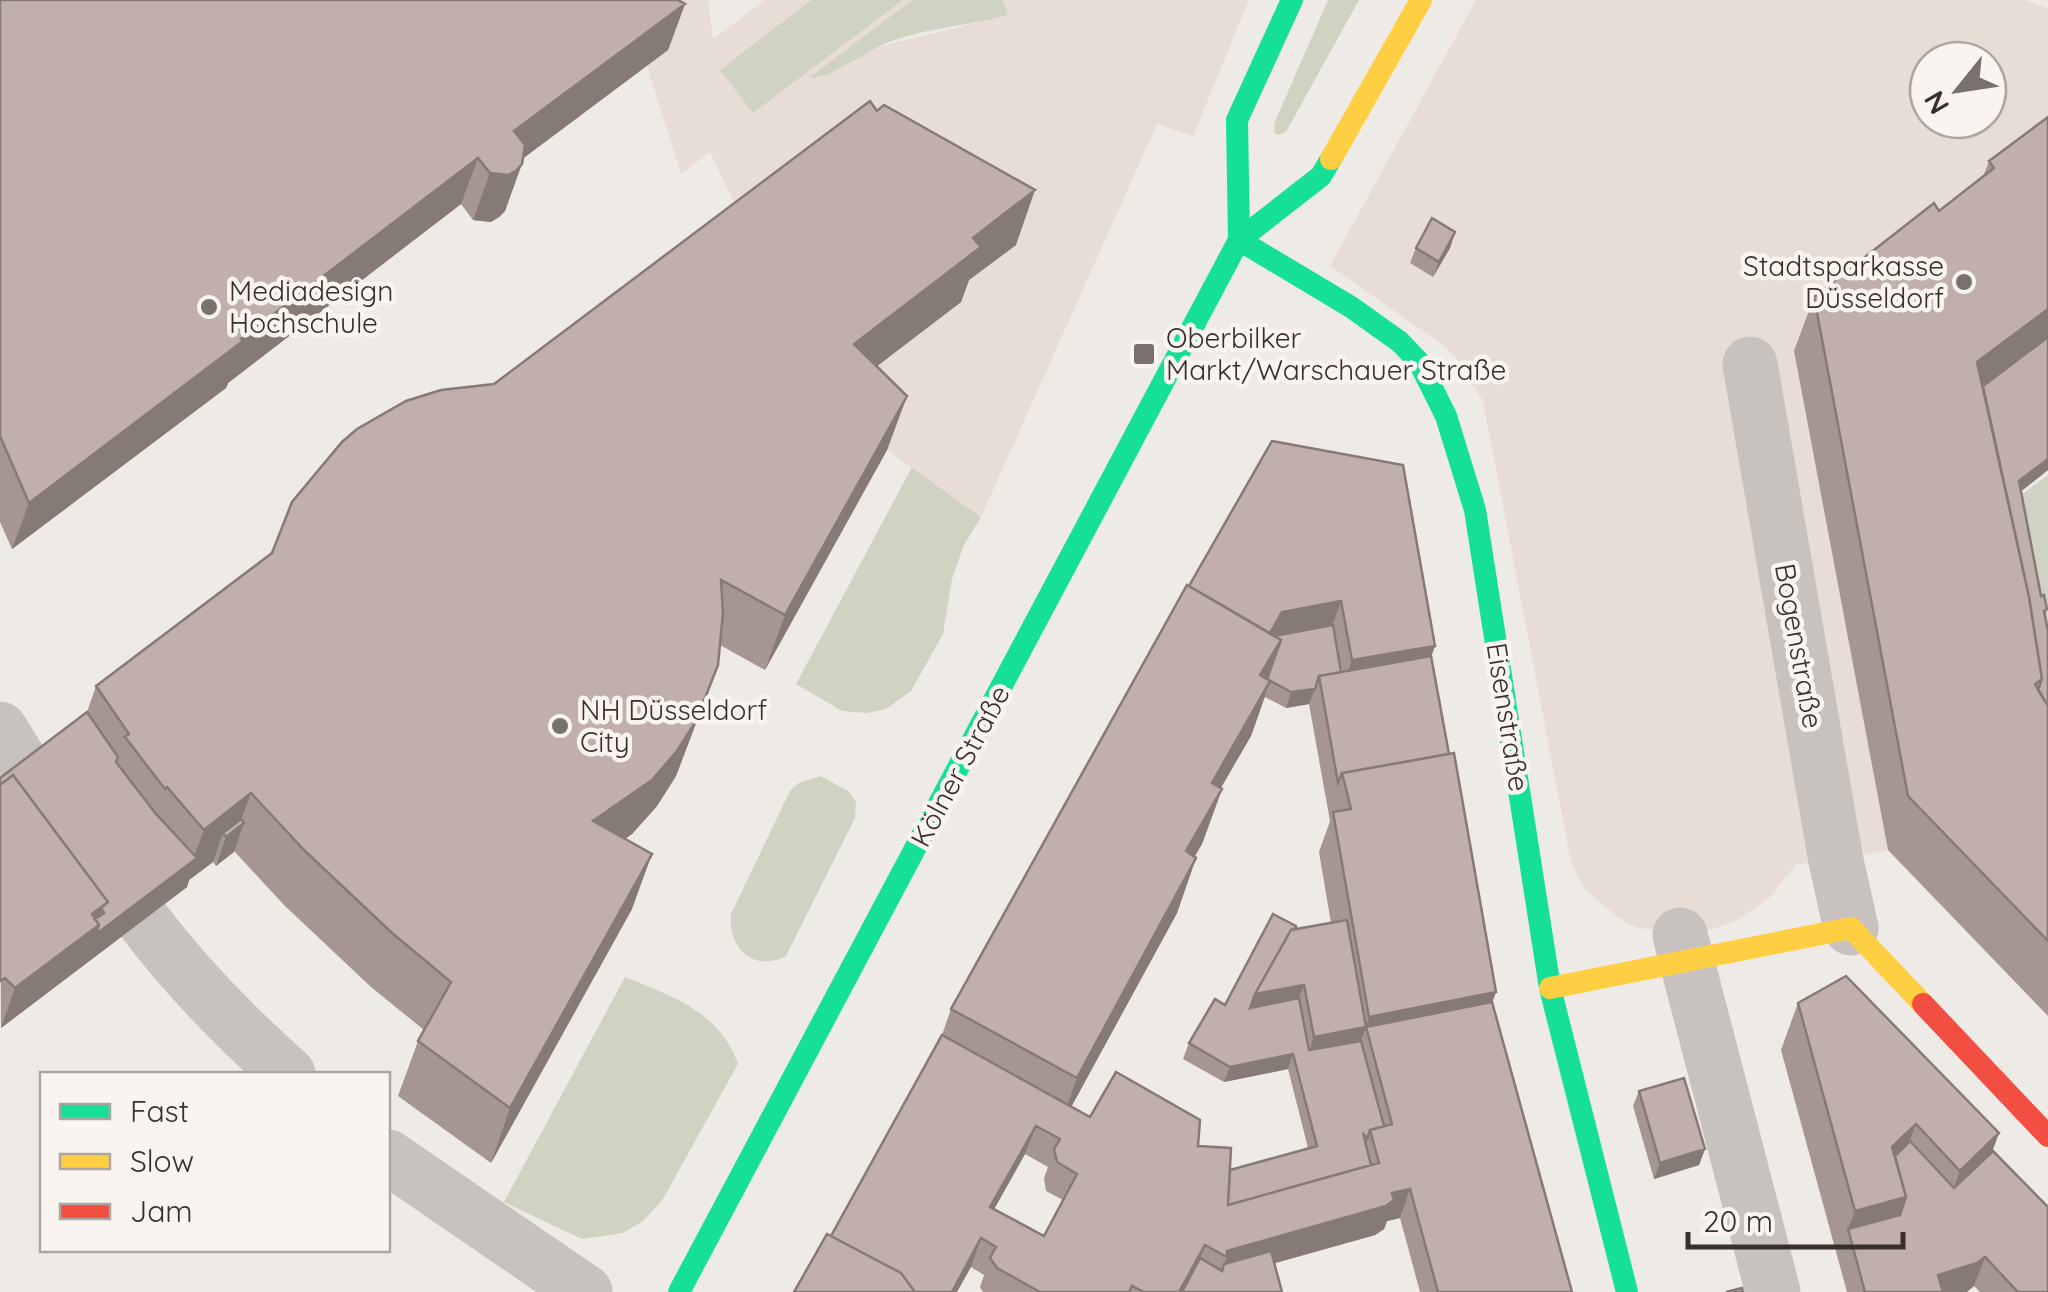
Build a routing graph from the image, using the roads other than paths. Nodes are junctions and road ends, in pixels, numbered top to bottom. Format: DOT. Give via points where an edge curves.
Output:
graph roads {
  1 [pos="1292,0"];
  2 [pos="1421,0"];
  3 [pos="1238,240"];
  4 [pos="1750,364"];
  5 [pos="0,729"];
  6 [pos="28,776"];
  7 [pos="143,920"];
  8 [pos="1851,928"];
  9 [pos="1683,949"];
  10 [pos="1550,988"];
  11 [pos="286,1072"];
  12 [pos="2048,1136"];
  13 [pos="390,1158"];
  14 [pos="585,1292"];
  15 [pos="679,1292"];
  16 [pos="1627,1292"];
  17 [pos="1773,1292"];
  1 -- 3 [label="street, Kölner Straße" via="1238,120"];
  2 -- 3 [label="street, Kölner Straße" via="1321,176"];
  3 -- 10 [label="street, Eisenstraße" via="1400,342 1419,362 1446,416 1475,510"];
  3 -- 15 [label="street, Kölner Straße"];
  4 -- 8 [label="street, Bogenstraße"];
  5 -- 6 [label="street"];
  7 -- 11 [label="street" via="238,1030"];
  8 -- 9 [label="street"];
  8 -- 12 [label="street"];
  9 -- 10 [label="street"];
  9 -- 17 [label="street"];
  10 -- 16 [label="street, Eisenstraße"];
  13 -- 14 [label="street"];
}
